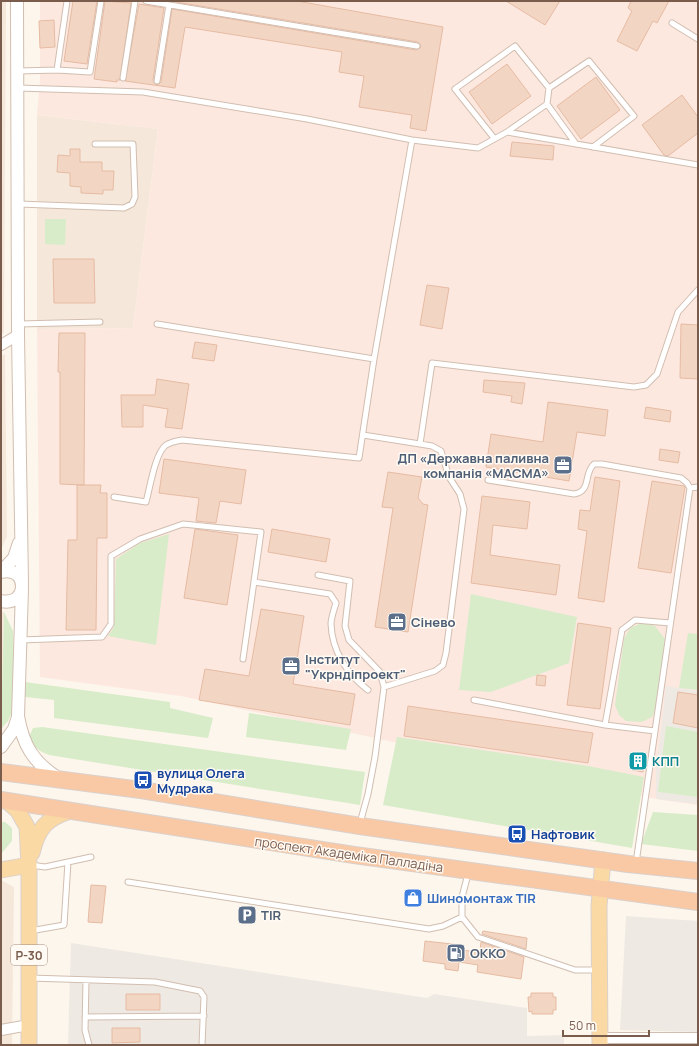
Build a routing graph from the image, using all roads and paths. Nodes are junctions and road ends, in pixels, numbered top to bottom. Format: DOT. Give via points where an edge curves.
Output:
graph roads {
  1 [pos="17,1"];
  2 [pos="68,1"];
  3 [pos="101,1"];
  4 [pos="135,1"];
  5 [pos="146,1"];
  6 [pos="169,5"];
  7 [pos="672,23"];
  8 [pos="698,39"];
  9 [pos="417,46"];
  10 [pos="58,70"];
  11 [pos="18,71"];
  12 [pos="123,78"];
  13 [pos="157,81"];
  14 [pos="18,88"];
  15 [pos="549,88"];
  16 [pos="546,104"];
  17 [pos="507,132"];
  18 [pos="494,138"];
  19 [pos="412,140"];
  20 [pos="95,144"];
  21 [pos="576,144"];
  22 [pos="593,147"];
  23 [pos="698,165"];
  24 [pos="19,204"];
  25 [pos="698,290"];
  26 [pos="100,322"];
  27 [pos="157,324"];
  28 [pos="18,330"];
  29 [pos="1,345"];
  30 [pos="374,359"];
  31 [pos="363,435"];
  32 [pos="420,444"];
  33 [pos="488,480"];
  34 [pos="698,487"];
  35 [pos="690,488"];
  36 [pos="114,497"];
  37 [pos="21,536"];
  38 [pos="2,571"];
  39 [pos="318,575"];
  40 [pos="254,582"];
  41 [pos="22,586"];
  42 [pos="2,601"];
  43 [pos="21,623"];
  44 [pos="670,623"];
  45 [pos="21,640"];
  46 [pos="243,659"];
  47 [pos="384,687"];
  48 [pos="368,690"];
  49 [pos="474,700"];
  50 [pos="18,716"];
  51 [pos="605,725"];
  52 [pos="655,731"];
  53 [pos="1,747"];
  54 [pos="1,772"];
  55 [pos="59,778"];
  56 [pos="4,801"];
  57 [pos="70,811"];
  58 [pos="360,826"];
  59 [pos="90,857"];
  60 [pos="604,860"];
  61 [pos="68,862"];
  62 [pos="636,864"];
  63 [pos="29,865"];
  64 [pos="1,870"];
  65 [pos="469,870"];
  66 [pos="698,871"];
  67 [pos="128,882"];
  68 [pos="600,888"];
  69 [pos="698,902"];
  70 [pos="462,917"];
  71 [pos="29,931"];
  72 [pos="599,970"];
  73 [pos="29,978"];
  74 [pos="86,980"];
  75 [pos="204,1016"];
  76 [pos="85,1017"];
  77 [pos="29,1025"];
  78 [pos="1,1030"];
  79 [pos="698,1038"];
  80 [pos="600,1042"];
  81 [pos="29,1045"];
  82 [pos="89,1045"];
  83 [pos="202,1045"];
  1 -- 11 [label="street"];
  2 -- 10 [label="lane"];
  3 -- 10 [label="lane" via="90,72"];
  4 -- 12 [label="lane"];
  5 -- 6 [label="lane"];
  6 -- 9 [label="lane"];
  6 -- 13 [label="lane"];
  7 -- 8 [label="lane"];
  10 -- 11 [label="lane"];
  11 -- 14 [label="street"];
  14 -- 19 [label="lane" via="143,92 306,119"];
  14 -- 24 [label="street"];
  15 -- 16 [label="lane"];
  15 -- 18 [label="lane" via="515,46 455,89"];
  15 -- 22 [label="lane" via="589,61 634,116"];
  16 -- 17 [label="lane"];
  16 -- 21 [label="lane"];
  17 -- 18 [label="lane"];
  17 -- 21 [label="lane"];
  18 -- 19 [label="lane" via="478,148"];
  19 -- 30 [label="lane"];
  20 -- 24 [label="lane" via="133,144 135,197 132,204 124,208"];
  21 -- 22 [label="lane"];
  22 -- 23 [label="lane"];
  24 -- 28 [label="street"];
  25 -- 32 [label="lane" via="678,312 656,374 646,385 634,387 432,363"];
  26 -- 28 [label="lane"];
  27 -- 30 [label="lane"];
  28 -- 29 [label="street"];
  28 -- 37 [label="street"];
  30 -- 31 [label="lane"];
  31 -- 32 [label="lane"];
  31 -- 36 [label="lane" via="359,458 182,440 173,442 167,444 158,455 146,502"];
  32 -- 47 [label="lane" via="441,451 448,478 460,494 464,509 446,653 443,665 435,671"];
  33 -- 35 [label="lane" via="574,494 581,493 585,488 590,468 594,464 602,464 680,478"];
  34 -- 35 [label="lane"];
  35 -- 44 [label="lane"];
  37 -- 38 [label="street" via="14,558"];
  37 -- 41 [label="street"];
  38 -- 41 [label="street" via="17,574"];
  39 -- 47 [label="lane" via="350,581 345,626 349,640 380,672"];
  40 -- 45 [label="lane" via="261,532 183,524 140,539 111,556 111,624 102,637"];
  40 -- 46 [label="lane"];
  40 -- 48 [label="lane" via="330,594 336,603 331,623 334,644 341,662"];
  41 -- 42 [label="street" via="20,595 15,599"];
  41 -- 43 [label="street"];
  42 -- 43 [label="street"];
  43 -- 45 [label="street"];
  44 -- 51 [label="lane" via="635,620 622,630"];
  44 -- 52 [label="lane"];
  45 -- 50 [label="street"];
  47 -- 58 [label="lane" via="372,772"];
  49 -- 51 [label="lane"];
  50 -- 53 [label="street" via="14,729"];
  50 -- 55 [label="street" via="25,744 45,769"];
  51 -- 52 [label="lane"];
  52 -- 62 [label="lane"];
  54 -- 55 [label="highway"];
  55 -- 58 [label="highway"];
  56 -- 57 [label="highway, проспект Академіка Палладіна"];
  56 -- 63 [label="main road, Р-30" via="18,811 27,827"];
  57 -- 63 [label="main road, Р-30" via="53,816 40,829"];
  57 -- 65 [label="highway, проспект Академіка Палладіна" via="230,837"];
  58 -- 60 [label="highway"];
  59 -- 61 [label="lane"];
  60 -- 62 [label="highway"];
  60 -- 68 [label="main road"];
  61 -- 63 [label="lane" via="45,867"];
  61 -- 71 [label="lane" via="64,925"];
  62 -- 66 [label="highway"];
  63 -- 64 [label="main road"];
  63 -- 71 [label="main road, Р-30"];
  65 -- 68 [label="highway, проспект Академіка Палладіна"];
  65 -- 70 [label="lane" via="462,897"];
  67 -- 70 [label="lane" via="429,929"];
  68 -- 69 [label="highway, проспект Академіка Палладіна"];
  68 -- 72 [label="main road"];
  70 -- 72 [label="lane" via="478,936 575,970"];
  71 -- 73 [label="main road, Р-30"];
  72 -- 80 [label="main road"];
  73 -- 74 [label="lane"];
  73 -- 77 [label="main road, Р-30"];
  74 -- 75 [label="lane" via="155,982 192,988 200,991 204,997"];
  74 -- 76 [label="lane"];
  75 -- 76 [label="lane"];
  75 -- 83 [label="lane"];
  76 -- 82 [label="lane"];
  77 -- 78 [label="street"];
  77 -- 81 [label="main road, Р-30"];
  79 -- 80 [label="street"];
}
